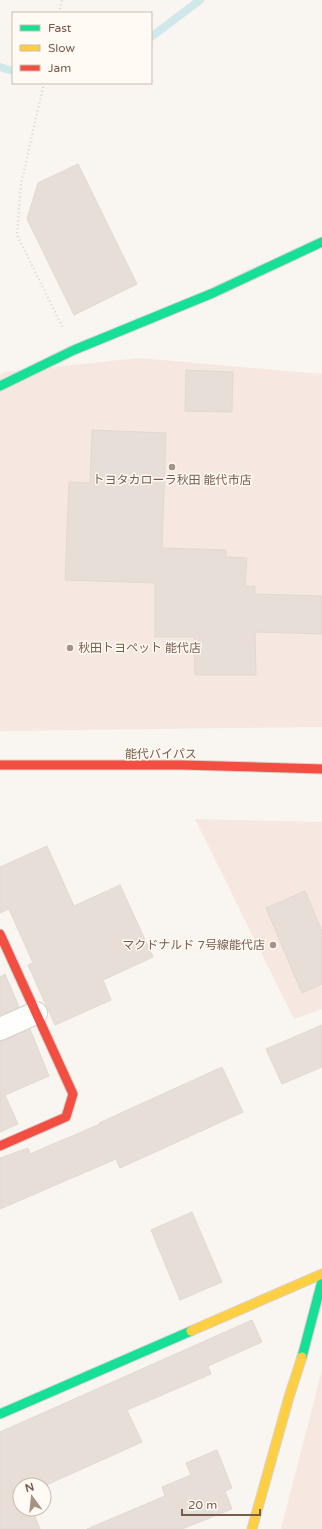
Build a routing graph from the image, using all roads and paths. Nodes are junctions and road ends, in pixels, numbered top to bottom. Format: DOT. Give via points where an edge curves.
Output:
graph roads {
  1 [pos="62,0"];
  2 [pos="59,12"];
  3 [pos="44,84"];
  4 [pos="322,242"];
  5 [pos="74,350"];
  6 [pos="0,386"];
  7 [pos="0,765"];
  8 [pos="322,768"];
  9 [pos="0,934"];
  10 [pos="36,1013"];
  11 [pos="0,1029"];
  12 [pos="0,1146"];
  13 [pos="322,1274"];
  14 [pos="322,1281"];
  15 [pos="0,1414"];
  16 [pos="252,1529"];
  1 -- 2 [label="path"];
  3 -- 5 [label="path" via="21,184 17,235"];
  4 -- 5 [label="main road" via="213,292"];
  5 -- 6 [label="main road"];
  7 -- 8 [label="main road, 能代バイパス"];
  9 -- 10 [label="main road"];
  10 -- 11 [label="street"];
  10 -- 12 [label="main road" via="74,1094 66,1117"];
  13 -- 15 [label="main road"];
  14 -- 16 [label="main road" via="308,1338"];
}
